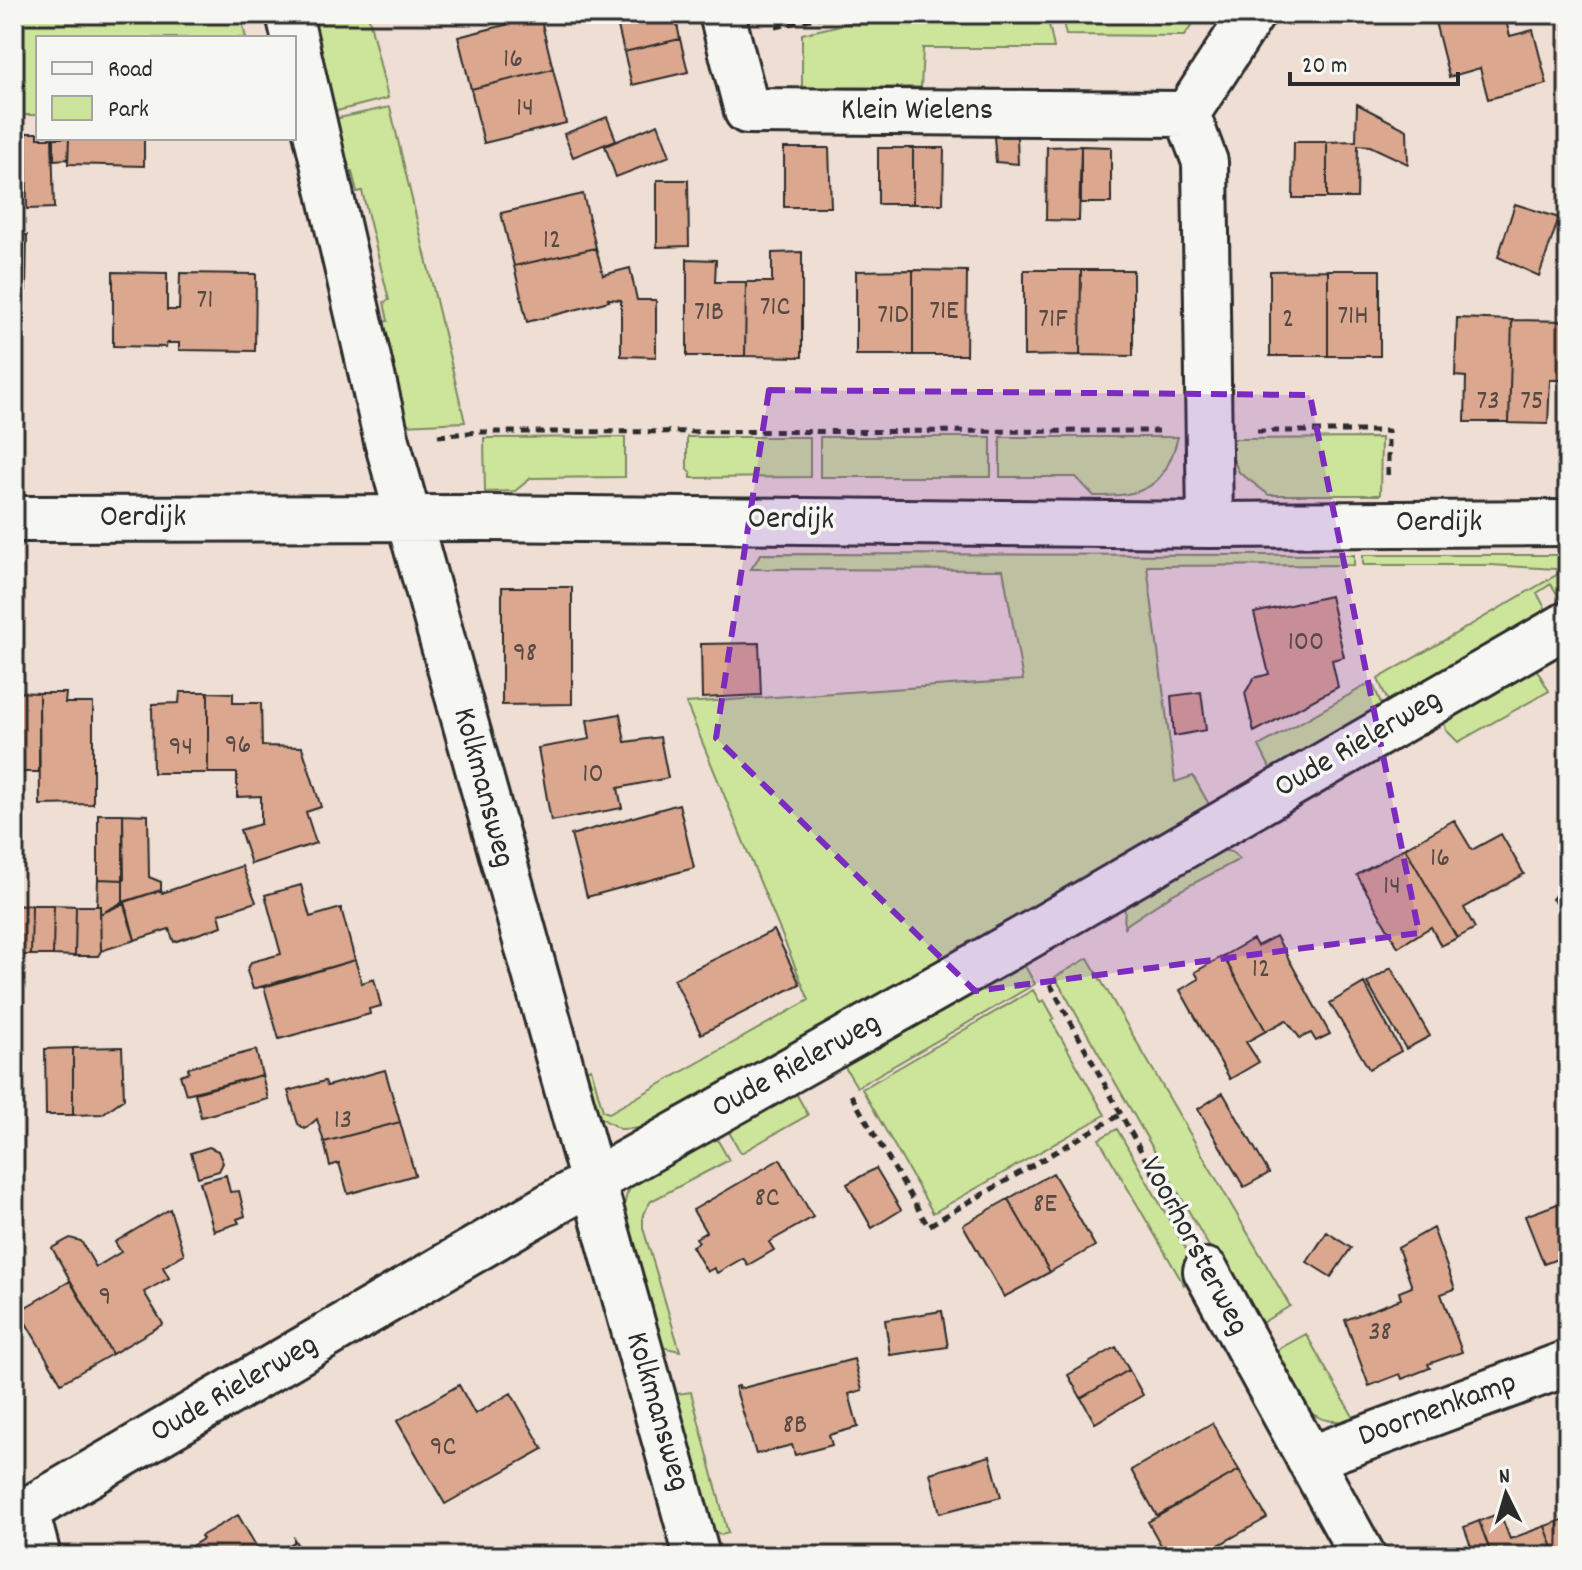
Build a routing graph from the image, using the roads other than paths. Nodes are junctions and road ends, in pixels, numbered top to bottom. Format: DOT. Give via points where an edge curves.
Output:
graph roads {
  1 [pos="289,14"];
  2 [pos="722,14"];
  3 [pos="1252,14"];
  4 [pos="294,36"];
  5 [pos="296,44"];
  6 [pos="1187,114"];
  7 [pos="408,518"];
  8 [pos="14,519"];
  9 [pos="1568,523"];
  10 [pos="1210,525"];
  11 [pos="1568,624"];
  12 [pos="591,1183"];
  13 [pos="1206,1271"];
  14 [pos="1568,1363"];
  15 [pos="1309,1459"];
  16 [pos="20,1514"];
  17 [pos="38,1556"];
  18 [pos="697,1556"];
  19 [pos="1363,1556"];
  1 -- 4 [label="street, Kolkmansweg"];
  2 -- 6 [label="street, Klein Wielens" via="747,111"];
  3 -- 6 [label="street"];
  5 -- 7 [label="street, Kolkmansweg"];
  6 -- 10 [label="street" via="1205,162"];
  7 -- 8 [label="street, Oerdijk"];
  7 -- 10 [label="street, Oerdijk"];
  7 -- 12 [label="street, Kolkmansweg"];
  9 -- 10 [label="street, Oerdijk"];
  11 -- 12 [label="street, Oude Rielerweg"];
  12 -- 16 [label="street, Oude Rielerweg"];
  12 -- 18 [label="street, Kolkmansweg"];
  13 -- 15 [label="street, Voorhorsterweg"];
  14 -- 15 [label="street, Doornenkamp"];
  15 -- 19 [label="street, Voorhorsterweg"];
  16 -- 17 [label="street, Oude Rielerweg"];
}
